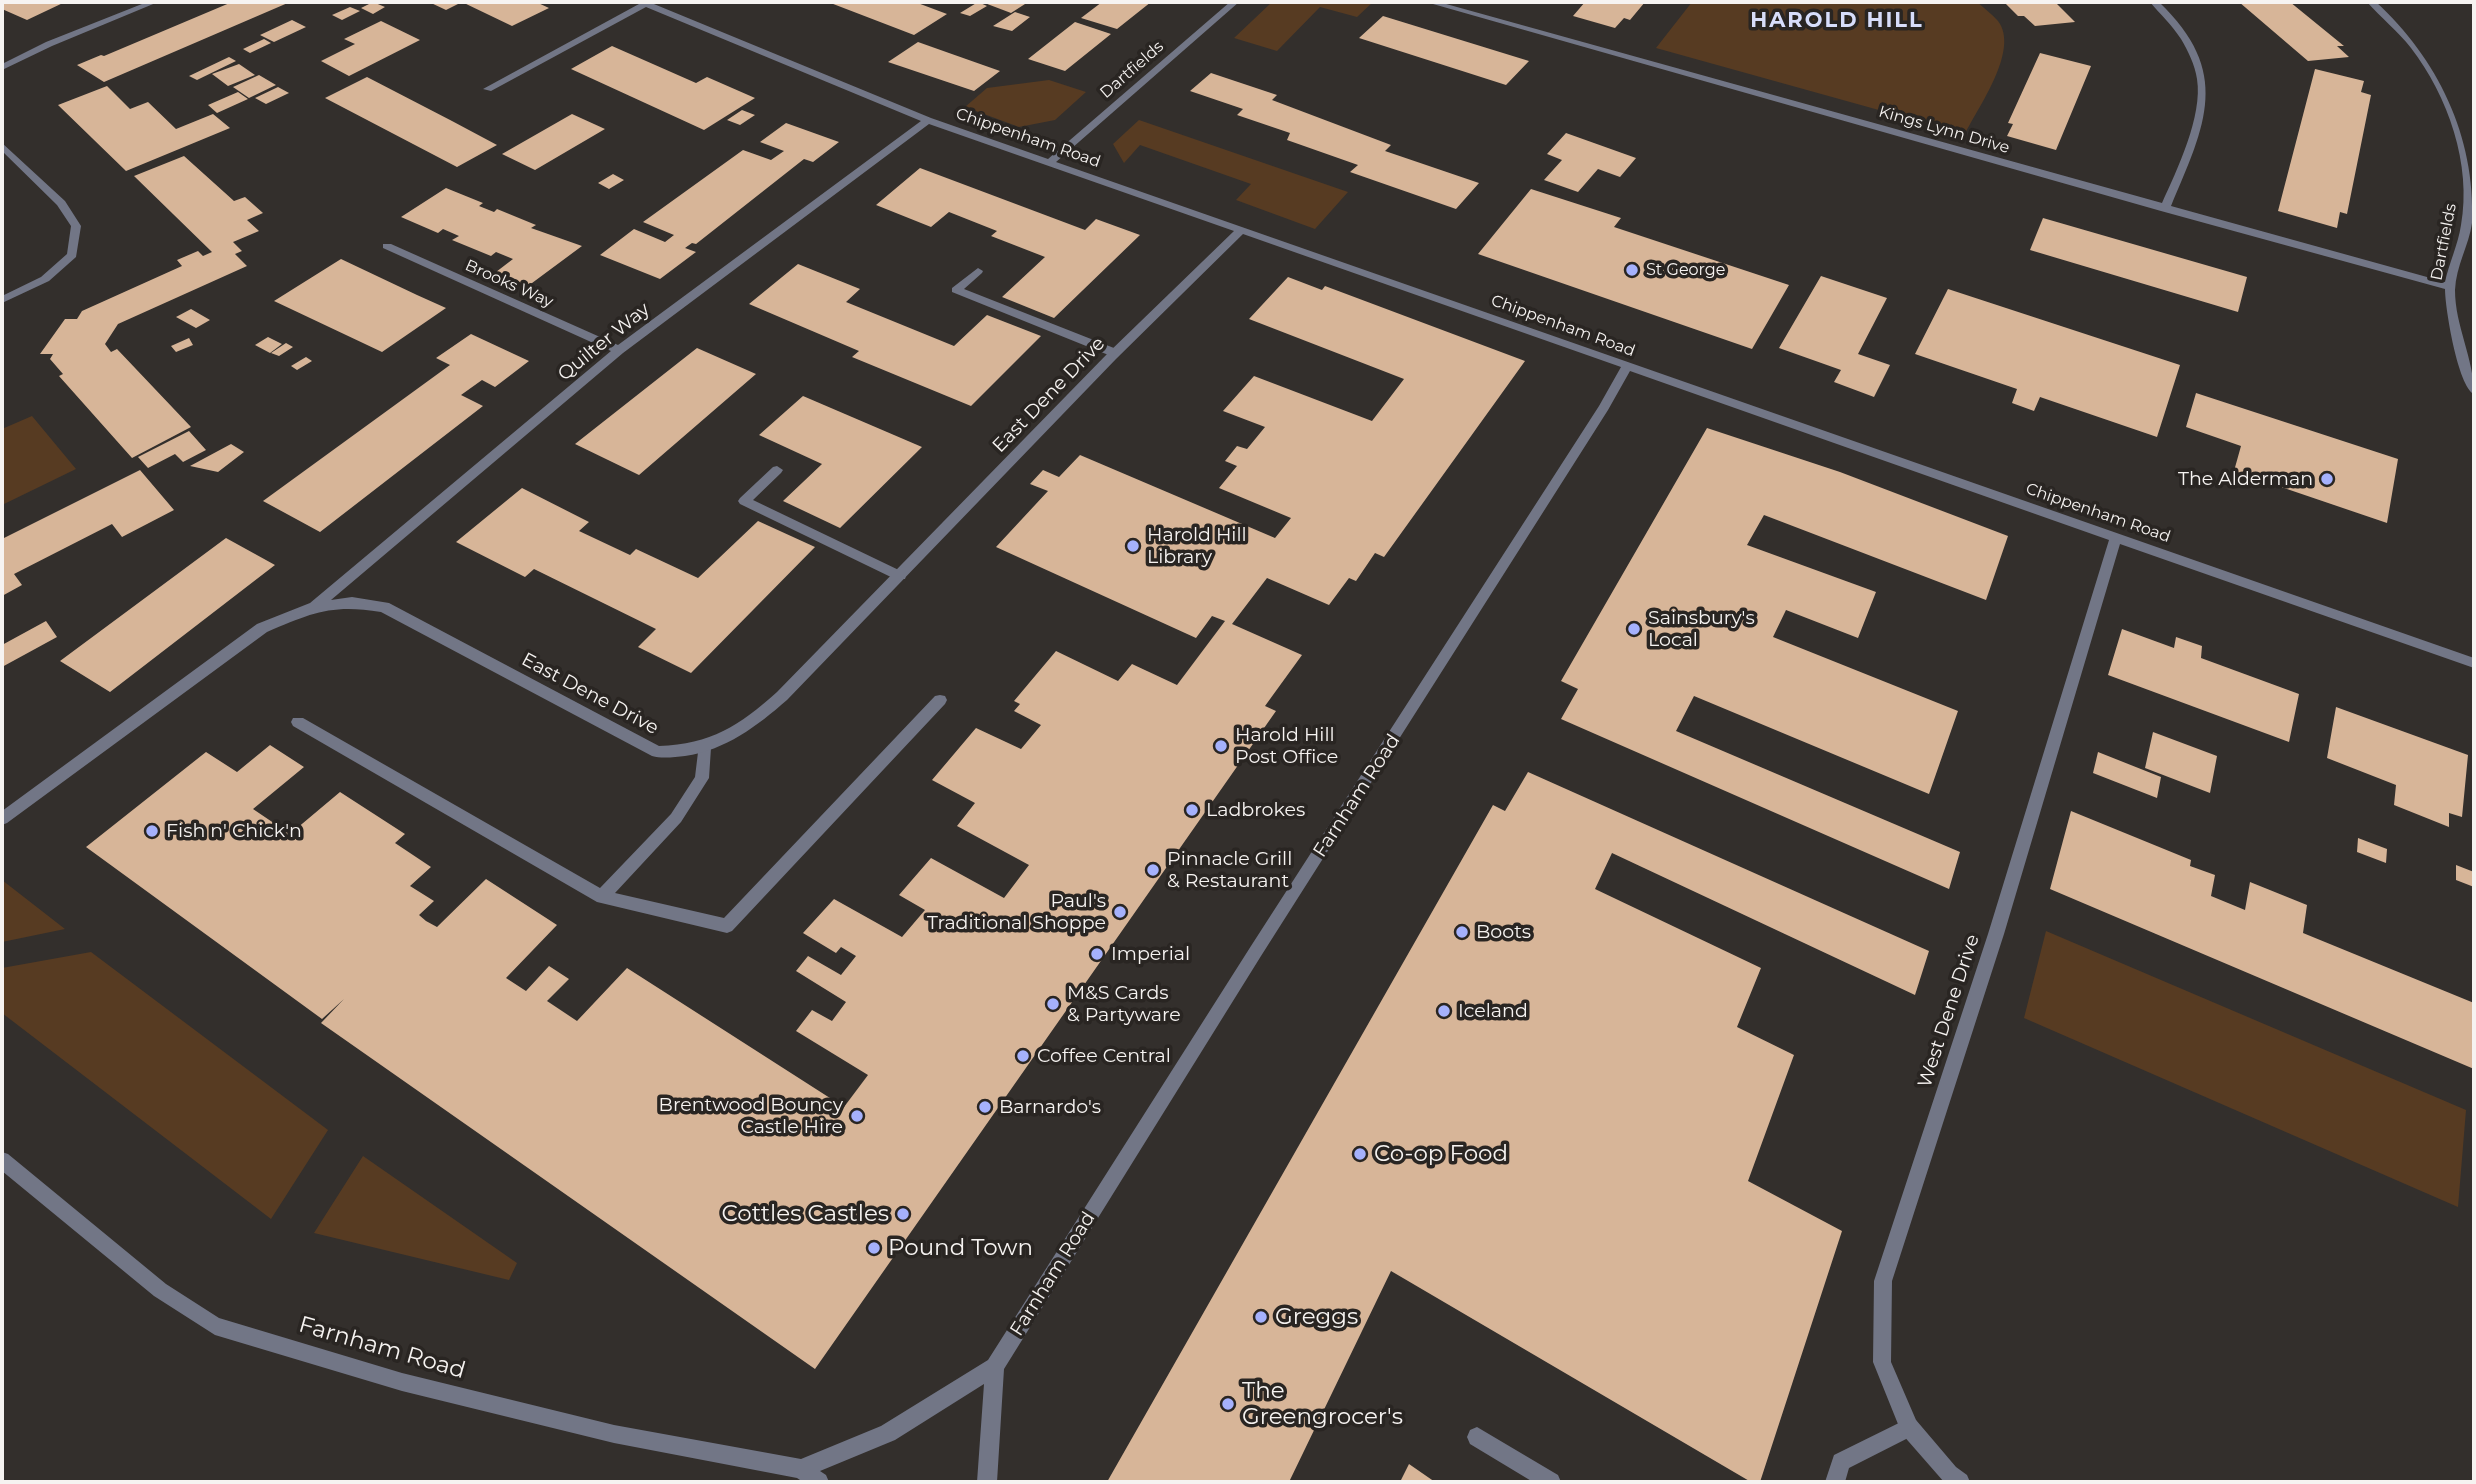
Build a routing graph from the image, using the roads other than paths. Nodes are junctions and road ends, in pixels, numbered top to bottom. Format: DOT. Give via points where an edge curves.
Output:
graph roads {
  1 [pos="154,2"];
  2 [pos="1235,2"];
  3 [pos="1430,2"];
  4 [pos="1478,2"];
  5 [pos="2154,2"];
  6 [pos="2371,2"];
  7 [pos="644,3"];
  8 [pos="1468,12"];
  9 [pos="2,67"];
  10 [pos="488,89"];
  11 [pos="928,120"];
  12 [pos="2,146"];
  13 [pos="1051,162"];
  14 [pos="2472,182"];
  15 [pos="2165,209"];
  16 [pos="1242,229"];
  17 [pos="387,246"];
  18 [pos="978,271"];
  19 [pos="2450,287"];
  20 [pos="2,300"];
  21 [pos="619,350"];
  22 [pos="1115,353"];
  23 [pos="1627,366"];
  24 [pos="2474,390"];
  25 [pos="777,470"];
  26 [pos="2116,536"];
  27 [pos="900,576"];
  28 [pos="314,607"];
  29 [pos="2474,663"];
  30 [pos="940,700"];
  31 [pos="298,722"];
  32 [pos="704,748"];
  33 [pos="2,819"];
  34 [pos="602,897"];
  35 [pos="2,1160"];
  36 [pos="995,1367"];
  37 [pos="1909,1427"];
  38 [pos="1477,1437"];
  39 [pos="801,1469"];
  40 [pos="819,1482"];
  41 [pos="987,1482"];
  42 [pos="1551,1482"];
  43 [pos="1835,1482"];
  44 [pos="1960,1482"];
  1 -- 9 [label="street"];
  2 -- 13 [label="street, Dartfields"];
  3 -- 8 [label="street, Kings Lynn Drive"];
  4 -- 8 [label="street"];
  5 -- 15 [label="street" via="2191,48 2203,82 2183,165"];
  6 -- 14 [label="street, Dartfields" via="2414,43 2436,74 2453,107"];
  7 -- 10 [label="street, Chippenham Road"];
  7 -- 11 [label="street, Chippenham Road"];
  8 -- 15 [label="street, Kings Lynn Drive"];
  11 -- 13 [label="street, Chippenham Road"];
  11 -- 21 [label="street, Quilter Way"];
  12 -- 20 [label="street" via="61,204 76,226 72,256 45,279"];
  13 -- 16 [label="street, Chippenham Road"];
  14 -- 19 [label="street, Dartfields" via="2467,223"];
  15 -- 19 [label="street, Kings Lynn Drive"];
  16 -- 22 [label="street, East Dene Drive"];
  16 -- 23 [label="street, Chippenham Road"];
  17 -- 21 [label="street, Brooks Way"];
  18 -- 22 [label="street" via="956,290"];
  19 -- 24 [label="street, Dartfields"];
  21 -- 28 [label="street, Quilter Way"];
  22 -- 27 [label="street, East Dene Drive"];
  23 -- 26 [label="street, Chippenham Road"];
  23 -- 36 [label="street, Farnham Road"];
  25 -- 27 [label="street" via="744,501"];
  26 -- 29 [label="street, Chippenham Road"];
  26 -- 37 [label="street, West Dene Drive" via="1996,934 1883,1281 1882,1362"];
  27 -- 32 [label="street, East Dene Drive" via="748,727"];
  28 -- 32 [label="street, East Dene Drive" via="352,602 384,607 657,752"];
  28 -- 33 [label="street, East Dene Drive" via="262,628"];
  30 -- 34 [label="street" via="727,926"];
  31 -- 34 [label="street"];
  32 -- 34 [label="street" via="702,778 676,818"];
  35 -- 39 [label="street, Farnham Road" via="160,1290 215,1326 402,1382 614,1434"];
  36 -- 39 [label="street, Farnham Road" via="888,1433"];
  36 -- 41 [label="street, Farnham Road"];
  37 -- 43 [label="street" via="1842,1462"];
  37 -- 44 [label="street, West Dene Drive"];
  38 -- 42 [label="street"];
  39 -- 40 [label="street, Farnham Road"];
}
